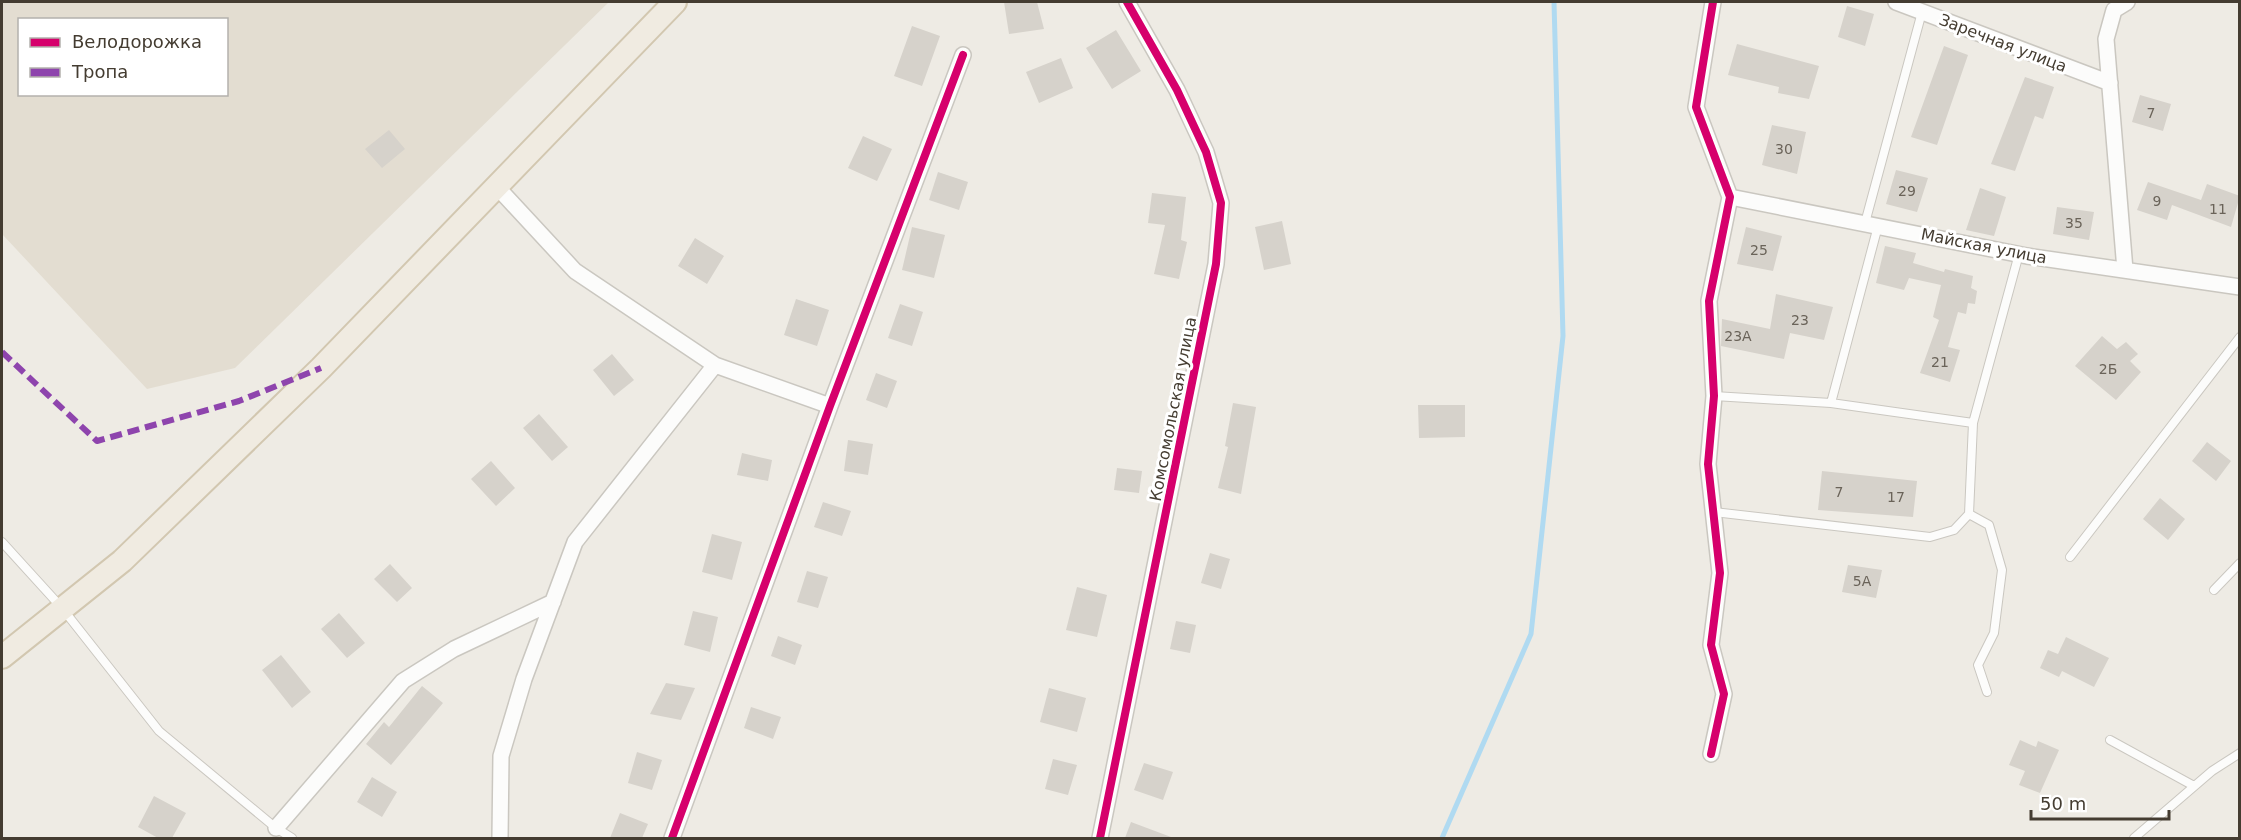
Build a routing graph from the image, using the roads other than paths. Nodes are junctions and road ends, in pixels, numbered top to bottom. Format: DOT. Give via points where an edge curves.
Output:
graph roads {
  1 [pos="675,2"];
  2 [pos="1127,2"];
  3 [pos="1713,2"];
  4 [pos="1896,2"];
  5 [pos="2127,2"];
  6 [pos="1922,12"];
  7 [pos="963,55"];
  8 [pos="2110,83"];
  9 [pos="497,187"];
  10 [pos="1730,197"];
  11 [pos="1871,225"];
  12 [pos="2019,254"];
  13 [pos="2125,270"];
  14 [pos="2240,287"];
  15 [pos="2240,338"];
  16 [pos="715,365"];
  17 [pos="1714,396"];
  18 [pos="1831,403"];
  19 [pos="830,406"];
  20 [pos="1973,423"];
  21 [pos="1714,512"];
  22 [pos="1969,514"];
  23 [pos="2,542"];
  24 [pos="2070,557"];
  25 [pos="2240,563"];
  26 [pos="2214,590"];
  27 [pos="553,602"];
  28 [pos="63,608"];
  29 [pos="2,657"];
  30 [pos="1987,692"];
  31 [pos="2110,740"];
  32 [pos="2240,753"];
  33 [pos="1711,754"];
  34 [pos="2194,786"];
  35 [pos="276,828"];
  36 [pos="292,838"];
  37 [pos="500,838"];
  38 [pos="672,838"];
  39 [pos="1100,838"];
  40 [pos="2134,838"];
  1 -- 9 [label="main road"];
  2 -- 39 [label="street, Комсомольская улица" via="1177,90 1206,152 1221,203 1216,264"];
  3 -- 10 [label="street" via="1696,107"];
  4 -- 6 [label="street, Заречная улица"];
  5 -- 8 [label="street" via="2114,10 2106,39"];
  6 -- 8 [label="street, Заречная улица"];
  6 -- 11 [label="lane"];
  7 -- 19 [label="street"];
  8 -- 13 [label="street"];
  9 -- 16 [label="street" via="575,271"];
  9 -- 28 [label="main road" via="321,368 122,561"];
  10 -- 11 [label="street, Майская улица"];
  10 -- 17 [label="street" via="1709,301"];
  11 -- 12 [label="street, Майская улица"];
  11 -- 18 [label="lane"];
  12 -- 13 [label="street, Майская улица"];
  12 -- 20 [label="lane"];
  13 -- 14 [label="street, Майская улица"];
  15 -- 24 [label="lane"];
  16 -- 19 [label="street"];
  16 -- 27 [label="street" via="575,542"];
  17 -- 18 [label="lane"];
  17 -- 21 [label="street" via="1708,464"];
  18 -- 20 [label="lane"];
  19 -- 38 [label="street"];
  20 -- 22 [label="lane"];
  21 -- 22 [label="lane" via="1930,537 1954,530"];
  21 -- 33 [label="street" via="1720,573 1712,645 1724,694"];
  22 -- 30 [label="lane" via="1989,525 2002,570 1994,633 1978,664"];
  23 -- 28 [label="lane"];
  25 -- 26 [label="lane"];
  27 -- 35 [label="street" via="454,649 403,681"];
  27 -- 37 [label="street" via="501,756"];
  28 -- 29 [label="main road"];
  28 -- 35 [label="lane" via="159,731"];
  31 -- 34 [label="lane"];
  32 -- 34 [label="lane"];
  34 -- 40 [label="lane"];
  35 -- 36 [label="lane"];
}
